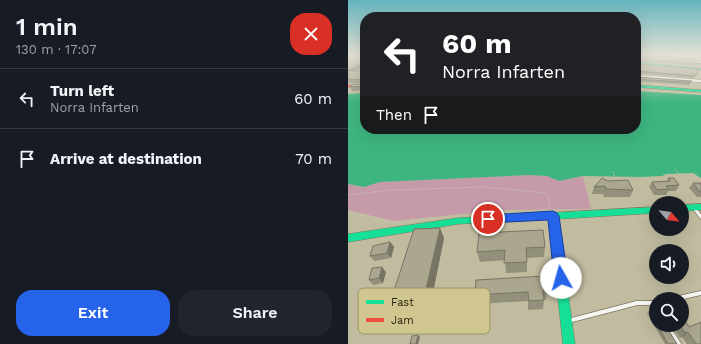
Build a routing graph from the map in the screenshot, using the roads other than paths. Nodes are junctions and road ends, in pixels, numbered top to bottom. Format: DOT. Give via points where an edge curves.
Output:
graph roads {
  1 [pos="641,76"];
  2 [pos="701,76"];
  3 [pos="700,81"];
  4 [pos="348,86"];
  5 [pos="360,86"];
  6 [pos="641,86"];
  7 [pos="701,91"];
  8 [pos="689,209"];
  9 [pos="649,210"];
  10 [pos="699,211"];
  11 [pos="551,213"];
  12 [pos="348,238"];
  13 [pos="701,293"];
  14 [pos="689,296"];
  15 [pos="649,304"];
  16 [pos="566,322"];
  17 [pos="671,332"];
  18 [pos="569,344"];
  19 [pos="679,344"];
  1 -- 3 [label="street"];
  2 -- 3 [label="street"];
  4 -- 5 [label="street"];
  6 -- 7 [label="street"];
  8 -- 10 [label="street"];
  9 -- 11 [label="street"];
  11 -- 12 [label="street" via="458,221"];
  11 -- 16 [label="street"];
  13 -- 14 [label="lane"];
  15 -- 16 [label="lane" via="638,303"];
  16 -- 18 [label="street"];
  17 -- 19 [label="lane"];
}
